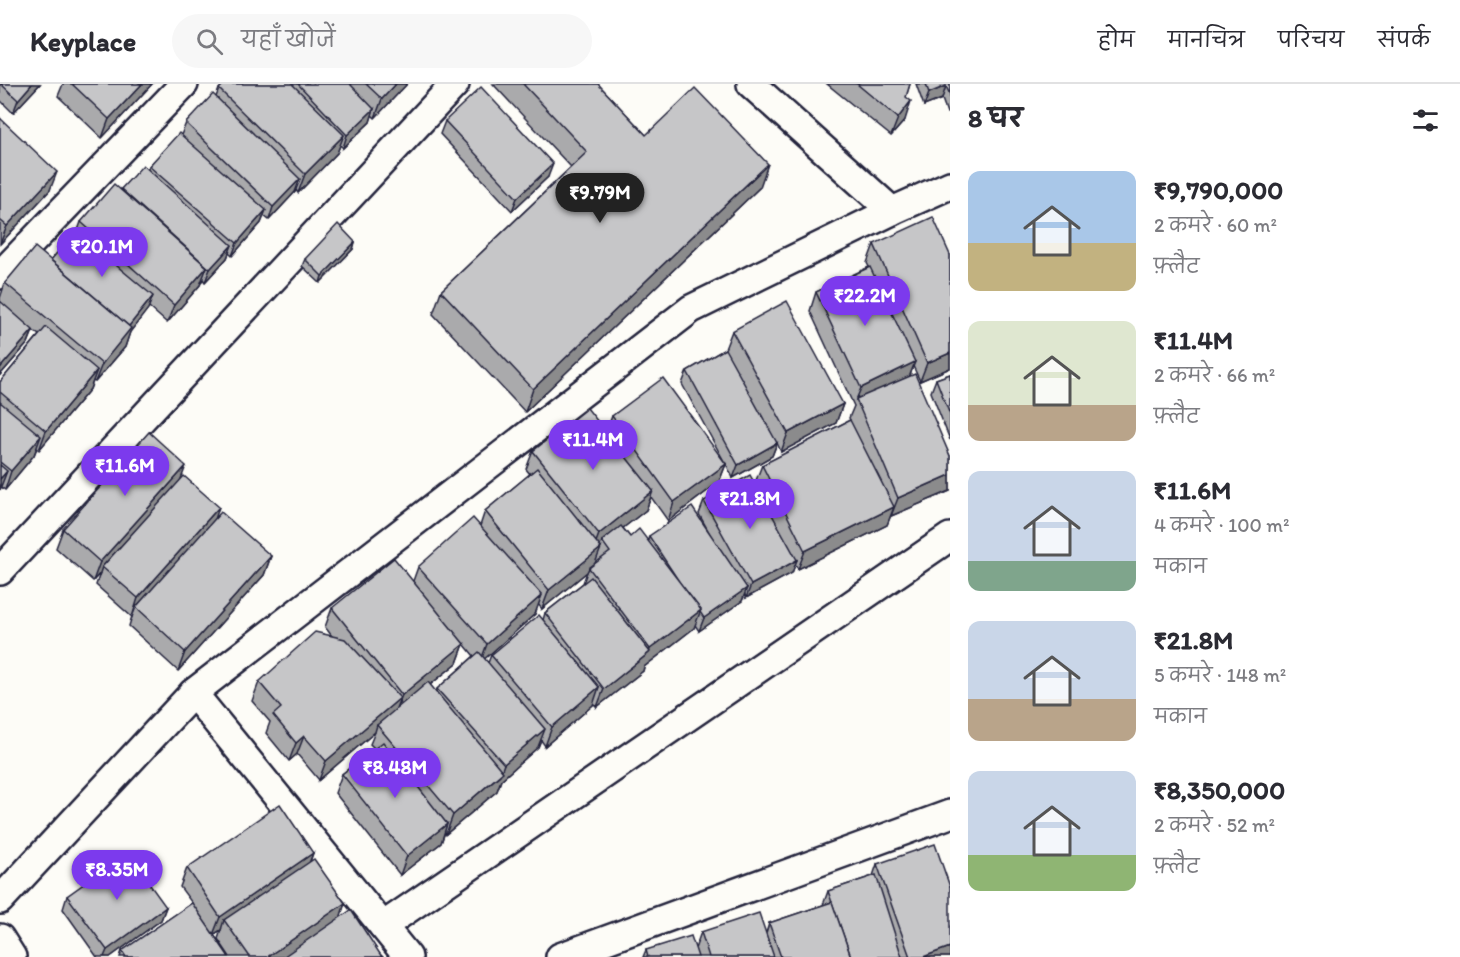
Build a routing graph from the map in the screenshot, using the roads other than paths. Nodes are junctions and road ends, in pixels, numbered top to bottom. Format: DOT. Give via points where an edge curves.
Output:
graph roads {
  1 [pos="184,84"];
  2 [pos="455,84"];
  3 [pos="750,84"];
  4 [pos="950,185"];
  5 [pos="892,211"];
  6 [pos="0,275"];
  7 [pos="950,537"];
  8 [pos="0,571"];
  9 [pos="193,693"];
  10 [pos="950,814"];
  11 [pos="0,900"];
  12 [pos="383,926"];
  13 [pos="0,938"];
  14 [pos="12,957"];
  15 [pos="408,957"];
  16 [pos="560,957"];
  1 -- 6 [label="street"];
  2 -- 8 [label="street"];
  3 -- 5 [label="street"];
  4 -- 5 [label="street"];
  5 -- 9 [label="street" via="691,309"];
  7 -- 12 [label="street"];
  9 -- 11 [label="street"];
  9 -- 12 [label="street"];
  10 -- 16 [label="street"];
  12 -- 15 [label="street"];
  13 -- 14 [label="street"];
}
